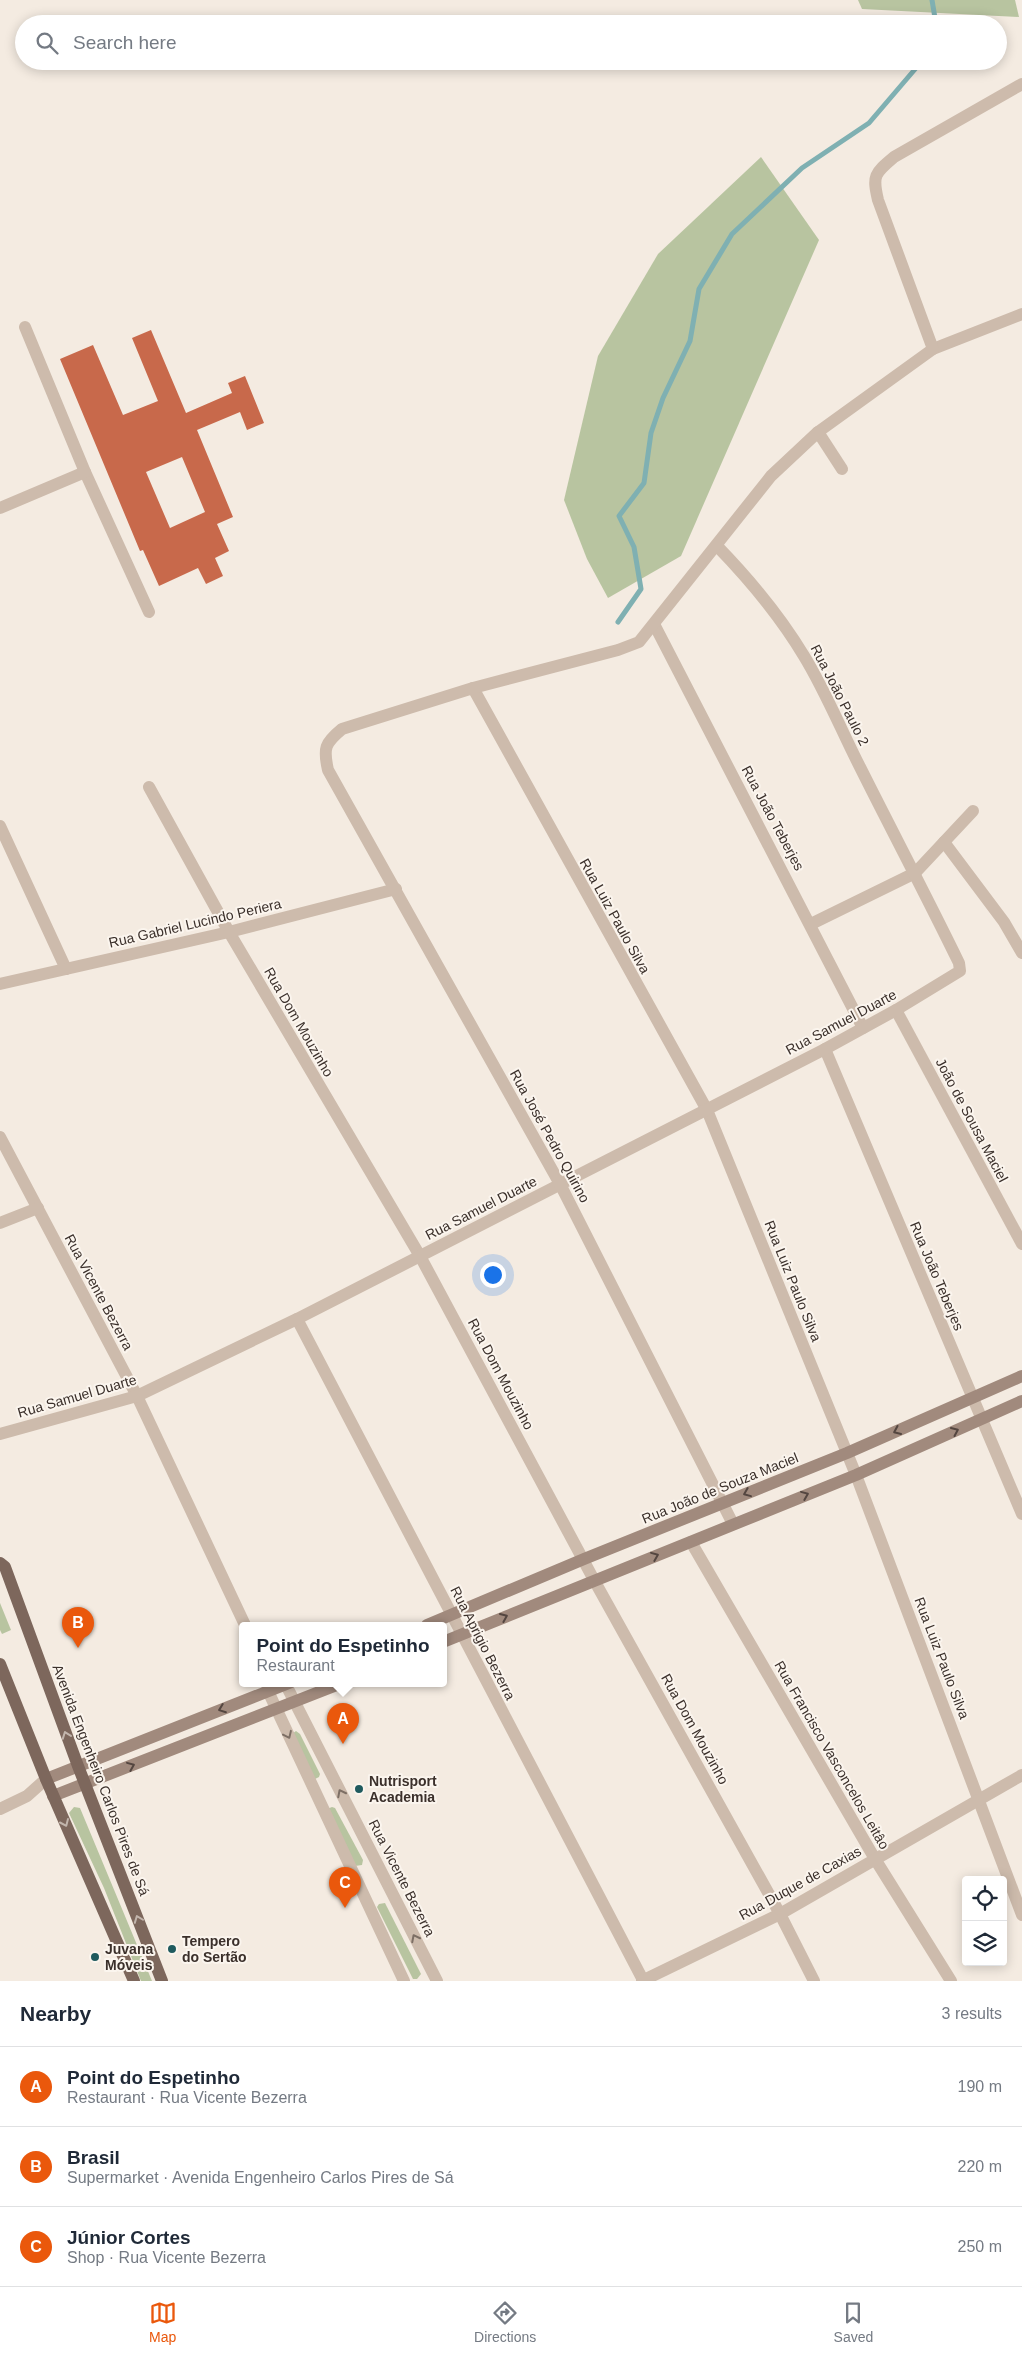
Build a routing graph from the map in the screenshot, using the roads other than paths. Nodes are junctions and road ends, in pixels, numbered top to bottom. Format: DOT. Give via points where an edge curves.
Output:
graph roads {
  1 [pos="1022,84"];
  2 [pos="1022,314"];
  3 [pos="25,327"];
  4 [pos="932,349"];
  5 [pos="818,432"];
  6 [pos="842,469"];
  7 [pos="85,472"];
  8 [pos="0,508"];
  9 [pos="717,546"];
  10 [pos="149,612"];
  11 [pos="654,624"];
  12 [pos="473,688"];
  13 [pos="148,787"];
  14 [pos="973,811"];
  15 [pos="0,826"];
  16 [pos="944,842"];
  17 [pos="915,873"];
  18 [pos="396,889"];
  19 [pos="812,924"];
  20 [pos="229,932"];
  21 [pos="1022,953"];
  22 [pos="66,969"];
  23 [pos="960,971"];
  24 [pos="0,984"];
  25 [pos="896,1010"];
  26 [pos="863,1028"];
  27 [pos="825,1049"];
  28 [pos="707,1110"];
  29 [pos="0,1137"];
  30 [pos="560,1184"];
  31 [pos="38,1208"];
  32 [pos="0,1223"];
  33 [pos="1022,1244"];
  34 [pos="420,1256"];
  35 [pos="297,1319"];
  36 [pos="1022,1376"];
  37 [pos="137,1396"];
  38 [pos="972,1398"];
  39 [pos="1022,1402"];
  40 [pos="982,1419"];
  41 [pos="0,1434"];
  42 [pos="847,1453"];
  43 [pos="856,1475"];
  44 [pos="722,1503"];
  45 [pos="1022,1514"];
  46 [pos="733,1524"];
  47 [pos="691,1542"];
  48 [pos="0,1554"];
  49 [pos="584,1559"];
  50 [pos="2,1565"];
  51 [pos="594,1580"];
  52 [pos="452,1615"];
  53 [pos="245,1622"];
  54 [pos="434,1622"];
  55 [pos="461,1635"];
  56 [pos="447,1640"];
  57 [pos="0,1664"];
  58 [pos="267,1687"];
  59 [pos="289,1687"];
  60 [pos="332,1687"];
  61 [pos="295,1702"];
  62 [pos="276,1709"];
  63 [pos="78,1766"];
  64 [pos="1022,1775"];
  65 [pos="46,1779"];
  66 [pos="86,1784"];
  67 [pos="27,1796"];
  68 [pos="53,1796"];
  69 [pos="979,1798"];
  70 [pos="0,1808"];
  71 [pos="874,1859"];
  72 [pos="780,1914"];
  73 [pos="1022,1914"];
  74 [pos="134,1981"];
  75 [pos="162,1981"];
  76 [pos="404,1981"];
  77 [pos="437,1981"];
  78 [pos="642,1981"];
  79 [pos="814,1981"];
  80 [pos="950,1981"];
  1 -- 4 [label="street" via="894,157 875,176 878,200"];
  2 -- 4 [label="street"];
  3 -- 7 [label="street"];
  4 -- 5 [label="street"];
  5 -- 6 [label="street"];
  5 -- 9 [label="street" via="771,476"];
  7 -- 8 [label="street"];
  7 -- 10 [label="street"];
  9 -- 11 [label="street"];
  9 -- 17 [label="street, Rua João Paulo 2" via="747,578 804,655"];
  11 -- 12 [label="street" via="639,642"];
  11 -- 19 [label="street, Rua João Teberjes"];
  12 -- 18 [label="street, Rua José Pedro Quirino" via="342,729 329,740 324,754 328,770"];
  12 -- 28 [label="street, Rua Luiz Paulo Silva"];
  13 -- 20 [label="street, Rua Dom Mouzinho"];
  14 -- 16 [label="street"];
  15 -- 22 [label="street"];
  16 -- 17 [label="street"];
  16 -- 21 [label="street"];
  17 -- 19 [label="street"];
  17 -- 23 [label="street, Rua João Paulo 2"];
  18 -- 20 [label="street, Rua Gabriel Lucindo Periera"];
  18 -- 30 [label="street, Rua José Pedro Quirino"];
  19 -- 26 [label="street, Rua João Teberjes"];
  20 -- 22 [label="street, Rua Gabriel Lucindo Periera"];
  20 -- 34 [label="street, Rua Dom Mouzinho"];
  22 -- 24 [label="street, Rua Gabriel Lucindo Periera"];
  23 -- 25 [label="street, Rua Samuel Duarte"];
  25 -- 26 [label="street, Rua Samuel Duarte"];
  25 -- 33 [label="street, João de Sousa Maciel"];
  26 -- 27 [label="street, Rua Samuel Duarte"];
  27 -- 28 [label="street, Rua Samuel Duarte"];
  27 -- 38 [label="street, Rua João Teberjes"];
  28 -- 30 [label="street, Rua Samuel Duarte"];
  28 -- 42 [label="street, Rua Luiz Paulo Silva"];
  29 -- 31 [label="street, Rua Vicente Bezerra"];
  30 -- 34 [label="street, Rua Samuel Duarte"];
  30 -- 44 [label="street, Rua José Pedro Quirino"];
  31 -- 32 [label="street"];
  31 -- 37 [label="street, Rua Vicente Bezerra"];
  34 -- 35 [label="street, Rua Samuel Duarte"];
  34 -- 49 [label="street, Rua Dom Mouzinho"];
  35 -- 37 [label="street, Rua Samuel Duarte"];
  35 -- 52 [label="street, Rua Aprigio Bezerra"];
  36 -- 38 [label="street, Rua João de Souza Maciel"];
  37 -- 41 [label="street, Rua Samuel Duarte"];
  37 -- 53 [label="street, Rua Vicente Bezerra"];
  38 -- 40 [label="street, Rua João Teberjes"];
  38 -- 42 [label="street, Rua João de Souza Maciel, one-way"];
  39 -- 40 [label="street"];
  43 -- 40 [label="street, one-way"];
  40 -- 45 [label="street, Rua João Teberjes"];
  42 -- 43 [label="street, Rua Luiz Paulo Silva"];
  42 -- 44 [label="street, Rua João de Souza Maciel, one-way"];
  46 -- 43 [label="street, one-way"];
  43 -- 69 [label="street, Rua Luiz Paulo Silva"];
  44 -- 46 [label="street, Rua José Pedro Quirino"];
  44 -- 49 [label="street, Rua João de Souza Maciel"];
  46 -- 47 [label="street"];
  51 -- 47 [label="street, one-way"];
  47 -- 71 [label="street, Rua Francisco Vasconcelos Leitâo"];
  48 -- 50 [label="street"];
  49 -- 51 [label="street, Rua Dom Mouzinho"];
  49 -- 52 [label="street, Rua João de Souza Maciel"];
  63 -- 50 [label="main road, Avenida Engenheiro Carlos Pires de Sá, one-way"];
  55 -- 51 [label="street, one-way"];
  51 -- 72 [label="street, Rua Dom Mouzinho"];
  52 -- 54 [label="street, Rua João de Souza Maciel"];
  52 -- 55 [label="street, Rua Aprigio Bezerra"];
  55 -- 56 [label="street"];
  55 -- 78 [label="street, Rua Aprigio Bezerra"];
  57 -- 65 [label="main road"];
  58 -- 62 [label="street"];
  58 -- 63 [label="street, one-way"];
  59 -- 61 [label="street, Rua Vicente Bezerra"];
  60 -- 61 [label="street"];
  61 -- 62 [label="street"];
  77 -- 61 [label="street, Rua Vicente Bezerra, one-way"];
  66 -- 62 [label="street, one-way"];
  62 -- 76 [label="street, one-way"];
  63 -- 65 [label="street"];
  63 -- 66 [label="main road, Avenida Engenheiro Carlos Pires de Sá"];
  64 -- 69 [label="street, Rua Duque de Caxias"];
  65 -- 67 [label="street"];
  65 -- 68 [label="main road"];
  66 -- 68 [label="street"];
  75 -- 66 [label="main road, Avenida Engenheiro Carlos Pires de Sá, one-way"];
  67 -- 68 [label="street"];
  67 -- 70 [label="street"];
  68 -- 74 [label="main road, one-way"];
  69 -- 71 [label="street, Rua Duque de Caxias"];
  69 -- 73 [label="street, Rua Luiz Paulo Silva"];
  71 -- 72 [label="street, Rua Duque de Caxias"];
  71 -- 80 [label="street, Rua Francisco Vasconcelos Leitâo"];
  72 -- 78 [label="street, Rua Duque de Caxias"];
  72 -- 79 [label="street, Rua Dom Mouzinho"];
}
